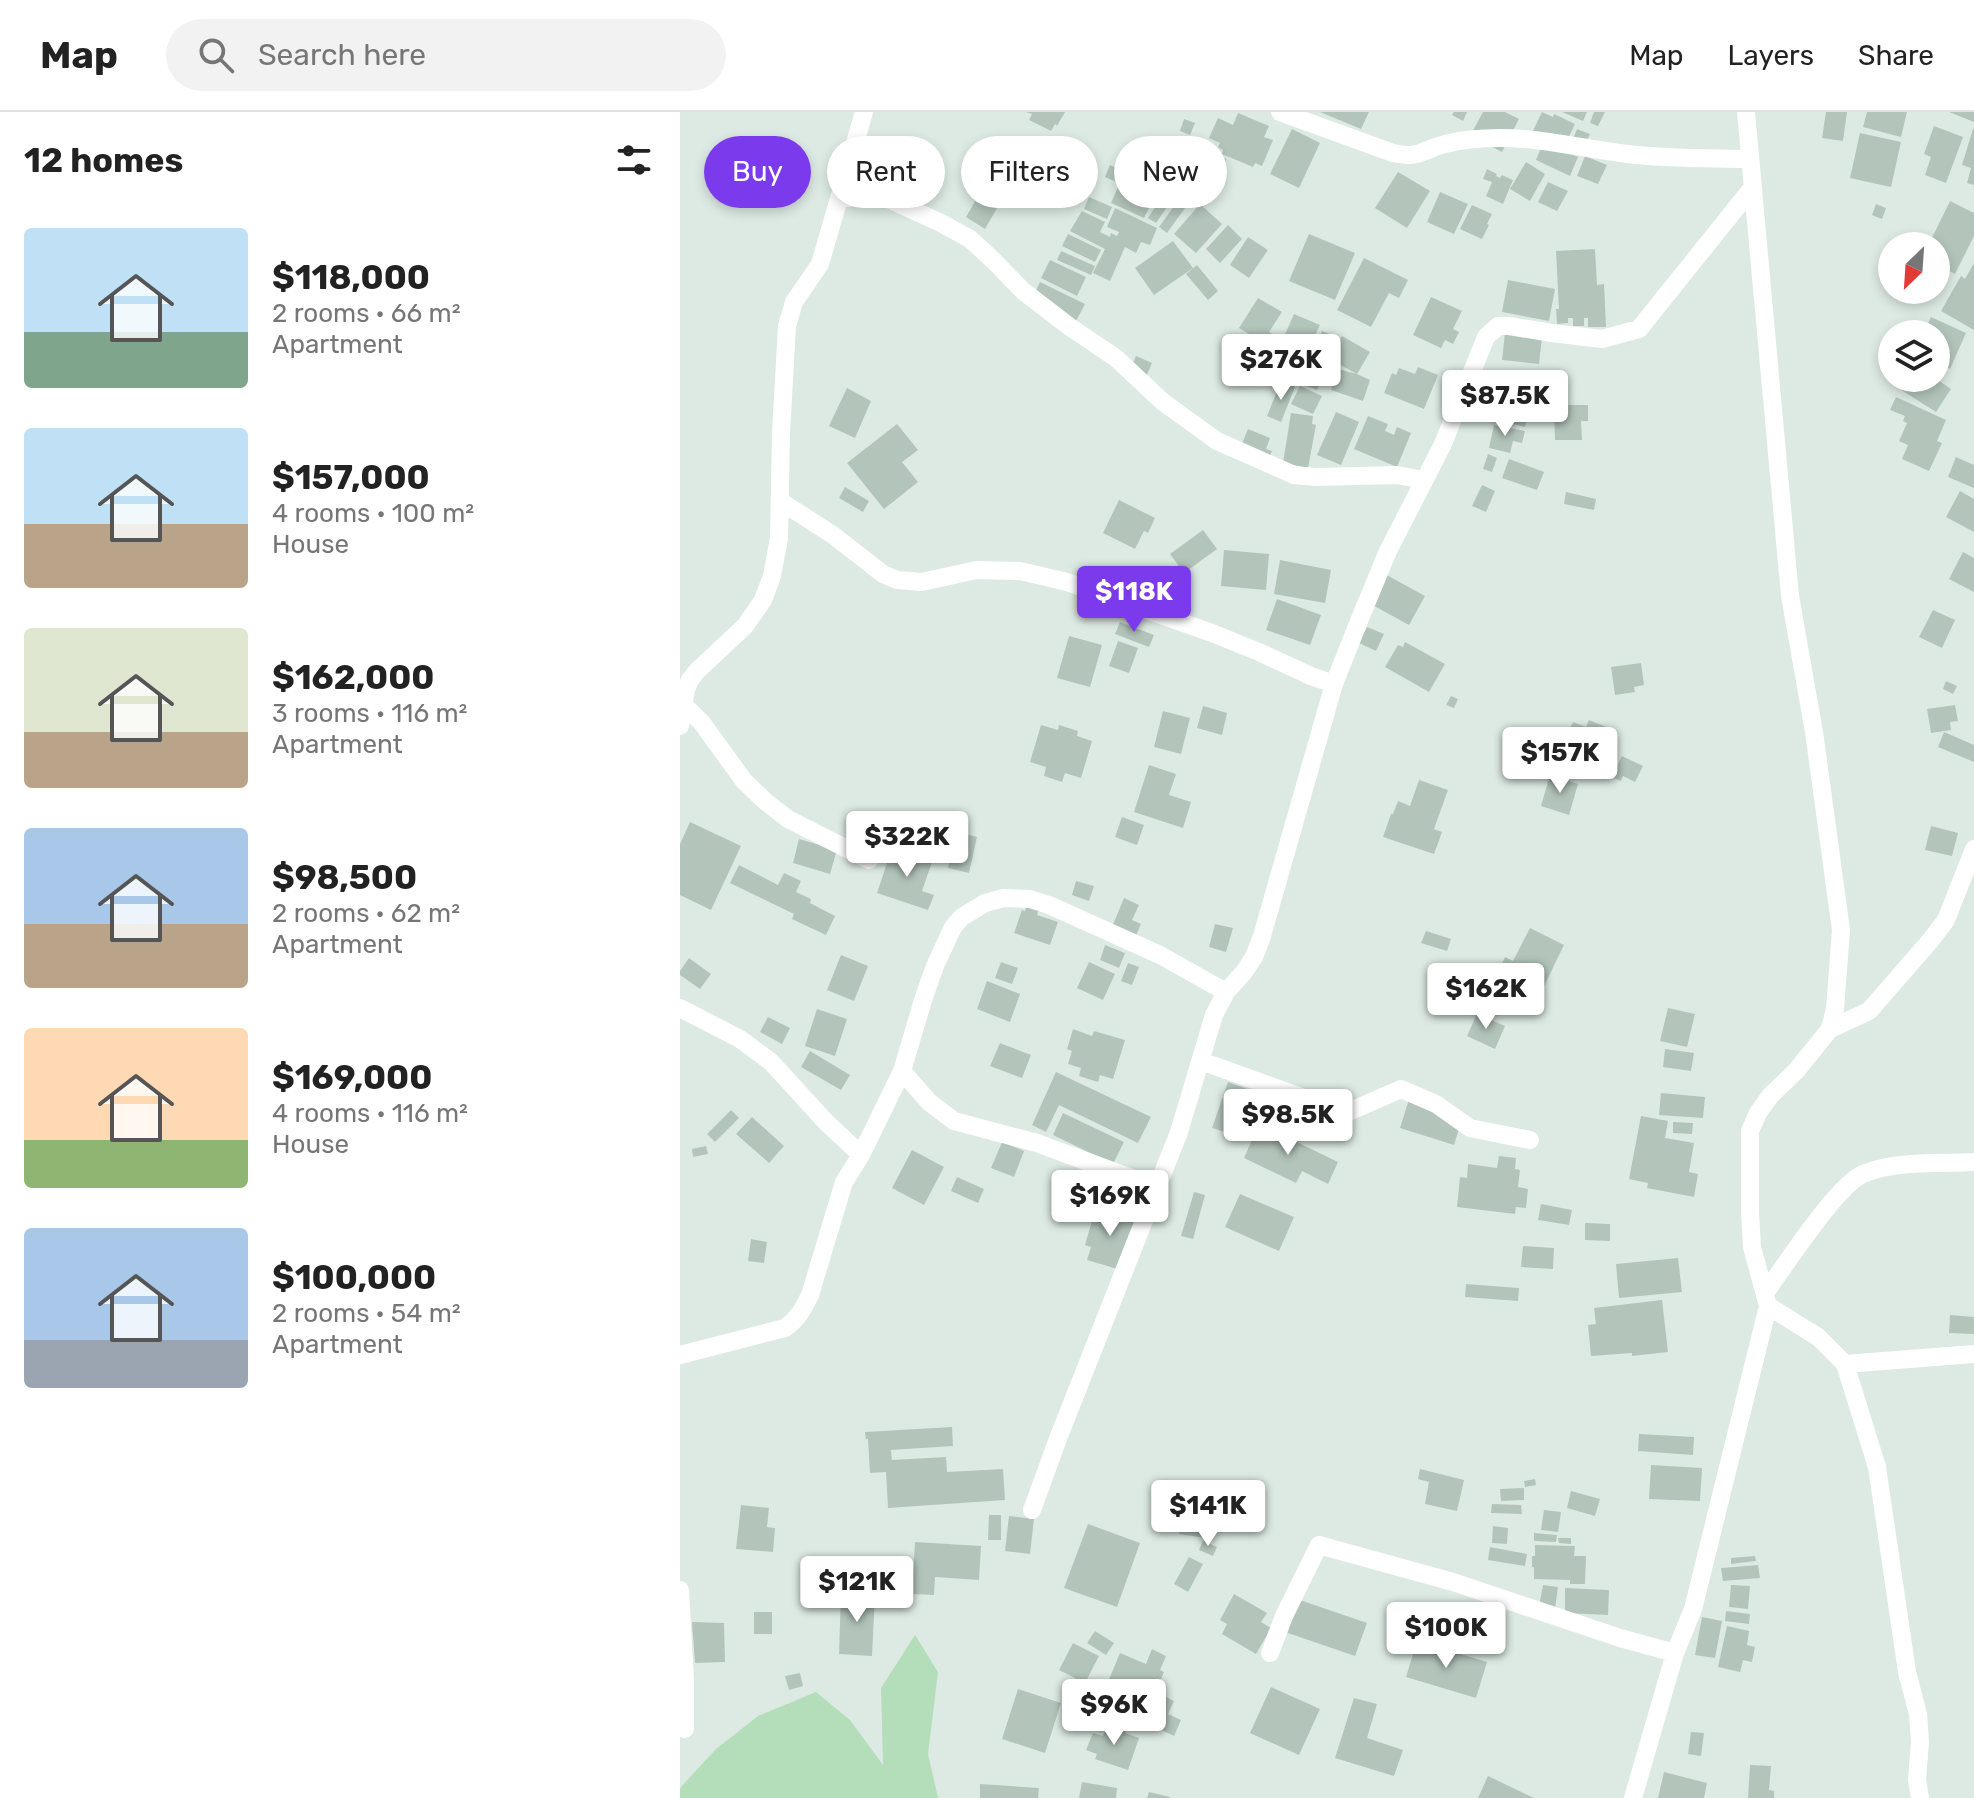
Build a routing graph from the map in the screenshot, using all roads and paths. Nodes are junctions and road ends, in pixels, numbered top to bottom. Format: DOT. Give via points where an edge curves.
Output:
graph roads {
  1 [pos="864,112"];
  2 [pos="1280,112"];
  3 [pos="1746,112"];
  4 [pos="857,136"];
  5 [pos="1750,159"];
  6 [pos="1753,187"];
  7 [pos="837,208"];
  8 [pos="908,208"];
  9 [pos="1424,480"];
  10 [pos="780,501"];
  11 [pos="1334,684"];
  12 [pos="683,704"];
  13 [pos="680,726"];
  14 [pos="1974,849"];
  15 [pos="869,860"];
  16 [pos="1226,992"];
  17 [pos="680,1008"];
  18 [pos="1830,1029"];
  19 [pos="1201,1061"];
  20 [pos="902,1071"];
  21 [pos="1530,1140"];
  22 [pos="861,1155"];
  23 [pos="1974,1162"];
  24 [pos="1158,1188"];
  25 [pos="1766,1300"];
  26 [pos="1974,1354"];
  27 [pos="680,1355"];
  28 [pos="1845,1364"];
  29 [pos="1032,1510"];
  30 [pos="680,1590"];
  31 [pos="1270,1653"];
  32 [pos="1675,1653"];
  33 [pos="685,1729"];
  34 [pos="1633,1798"];
  35 [pos="1920,1798"];
  1 -- 4 [label="street"];
  2 -- 5 [label="street" via="1407,156 1469,139 1522,138 1627,154"];
  3 -- 5 [label="street"];
  5 -- 6 [label="street"];
  6 -- 9 [label="street" via="1639,329 1602,339 1509,326 1491,331"];
  6 -- 18 [label="street" via="1790,596 1841,930"];
  7 -- 10 [label="street" via="820,264 794,302 787,326"];
  8 -- 9 [label="street" via="970,239 1023,291 1217,441 1294,475"];
  9 -- 11 [label="street" via="1388,551"];
  10 -- 11 [label="street" via="897,580 922,582 976,570 1020,571 1067,582 1212,633"];
  10 -- 12 [label="street" via="779,538 763,600 745,626 697,671"];
  11 -- 16 [label="street" via="1262,936 1254,957"];
  12 -- 13 [label="street"];
  12 -- 15 [label="street" via="766,802 788,819"];
  14 -- 18 [label="street" via="1946,920 1930,941 1869,1011"];
  16 -- 19 [label="street"];
  16 -- 20 [label="street" via="1160,955 1049,905 1030,899 994,900 953,927"];
  17 -- 22 [label="street" via="771,1062"];
  18 -- 25 [label="street" via="1770,1096 1750,1131 1752,1247"];
  19 -- 21 [label="street" via="1346,1113 1401,1089 1436,1104 1470,1128"];
  19 -- 24 [label="street"];
  20 -- 22 [label="street"];
  20 -- 24 [label="street" via="954,1121 1037,1143"];
  22 -- 27 [label="street" via="844,1182 810,1295 795,1320 772,1332"];
  23 -- 25 [label="street" via="1893,1166 1861,1175 1834,1199"];
  24 -- 29 [label="street"];
  25 -- 28 [label="street"];
  25 -- 32 [label="street" via="1693,1609"];
  26 -- 28 [label="street"];
  28 -- 35 [label="street" via="1877,1467 1918,1714"];
  30 -- 33 [label="street"];
  31 -- 32 [label="street" via="1319,1545"];
  32 -- 34 [label="street"];
}
